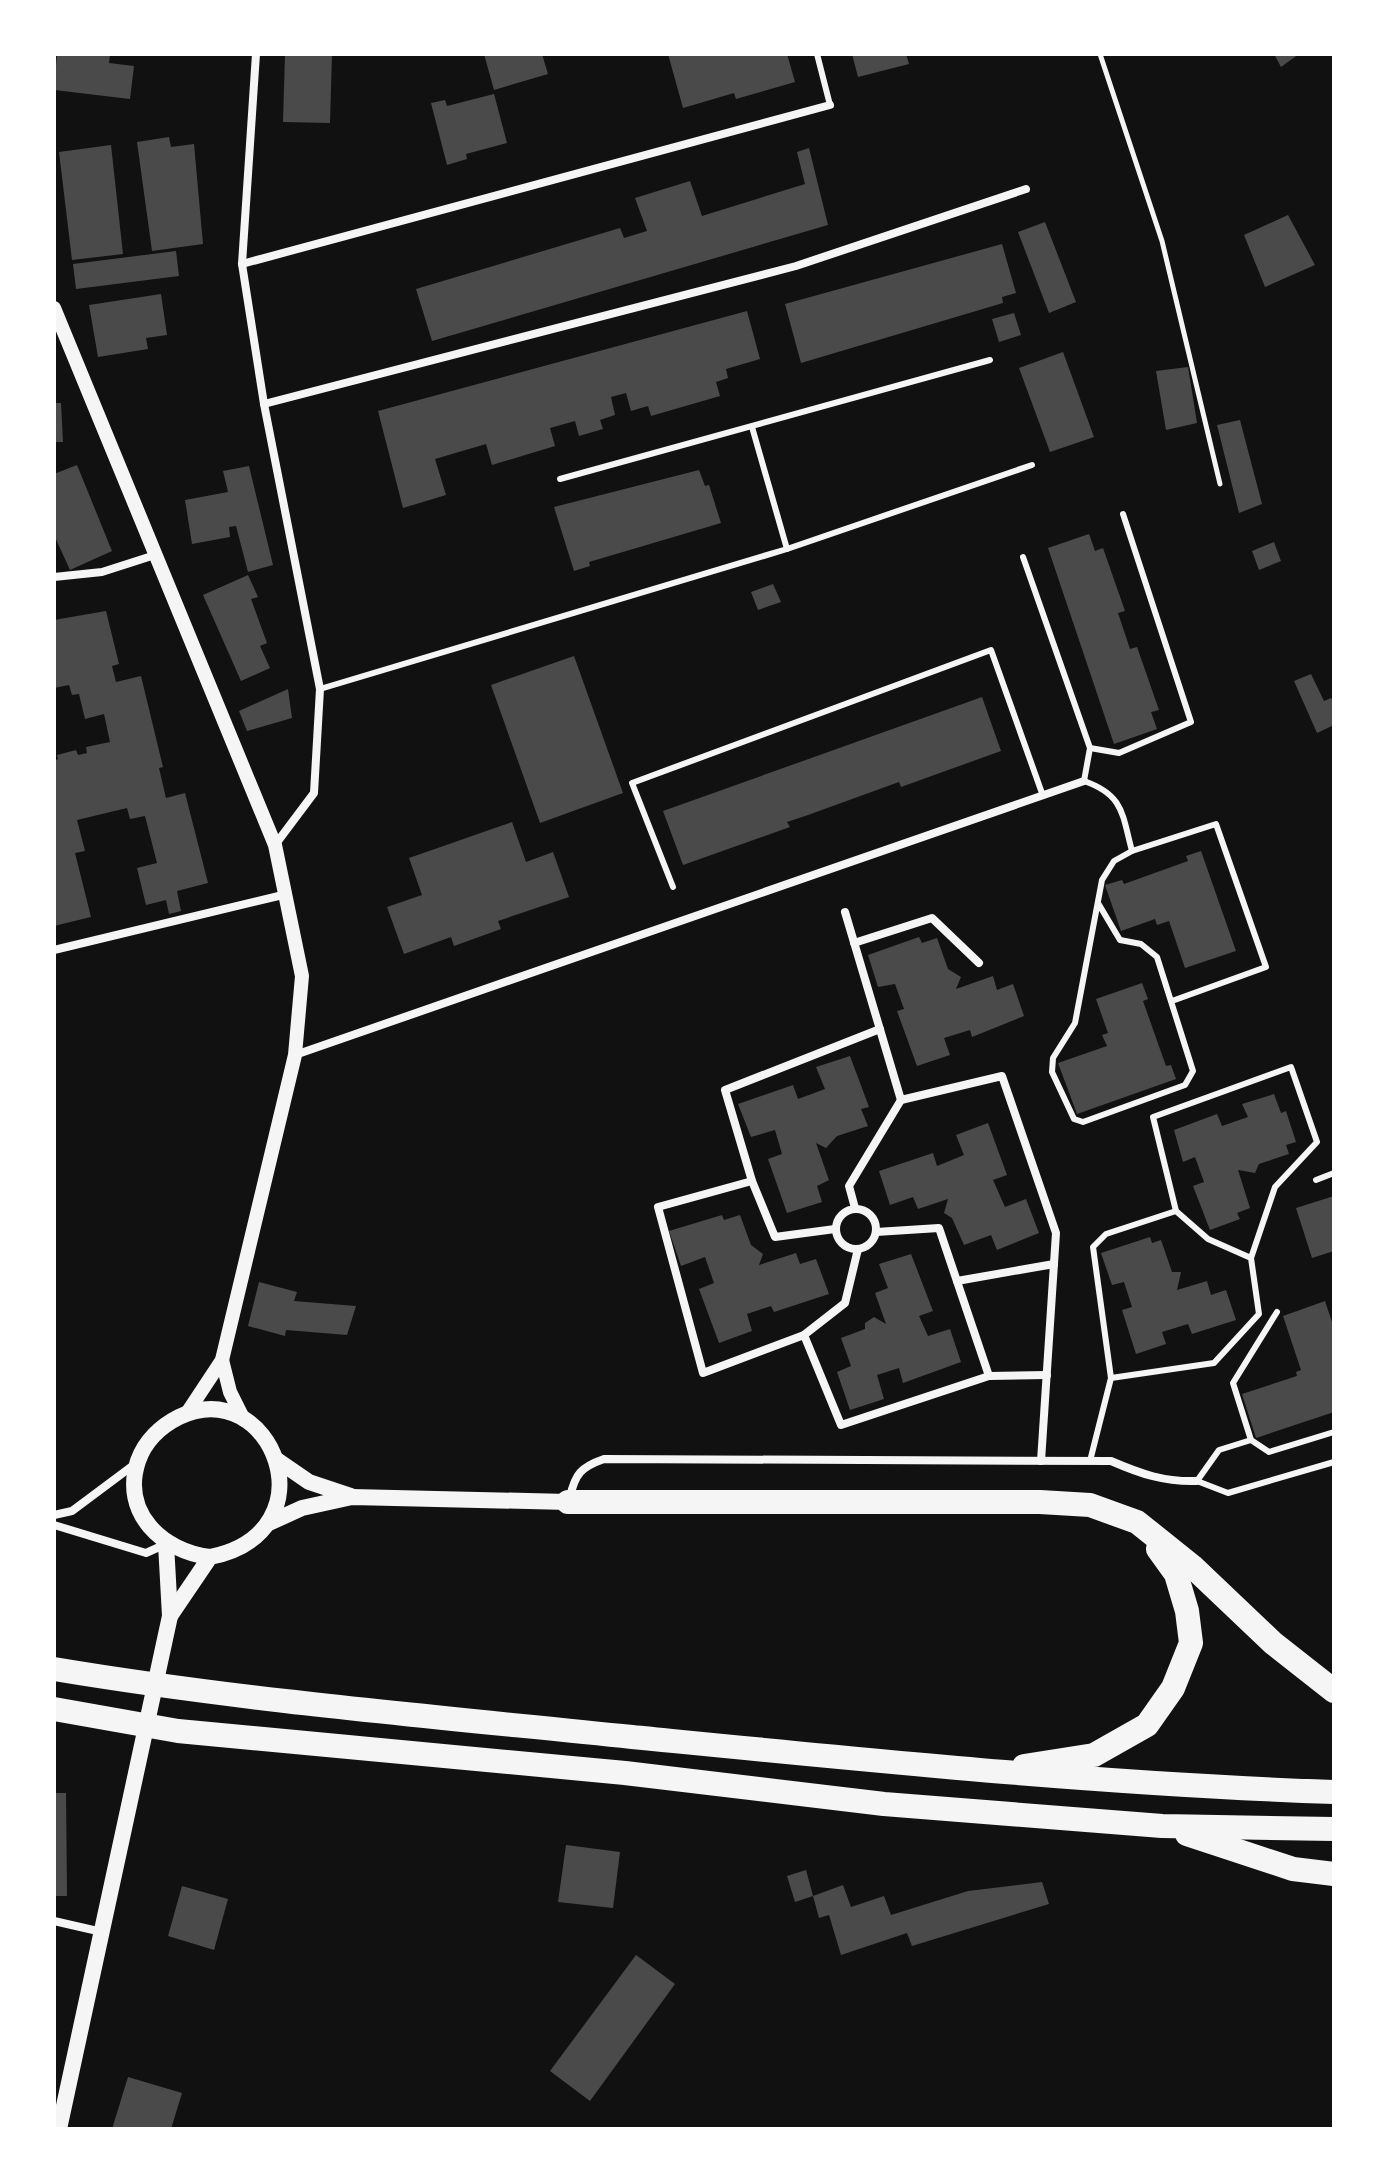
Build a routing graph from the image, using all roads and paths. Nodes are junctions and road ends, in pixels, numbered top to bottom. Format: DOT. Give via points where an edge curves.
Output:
graph roads {
  1 [pos="256,54"];
  2 [pos="817,54"];
  3 [pos="1100,54"];
  4 [pos="830,105"];
  5 [pos="1026,189"];
  6 [pos="242,264"];
  7 [pos="54,308"];
  8 [pos="990,360"];
  9 [pos="264,404"];
  10 [pos="752,427"];
  11 [pos="1032,465"];
  12 [pos="560,479"];
  13 [pos="1220,484"];
  14 [pos="1123,514"];
  15 [pos="787,549"];
  16 [pos="155,555"];
  17 [pos="1023,557"];
  18 [pos="54,577"];
  19 [pos="320,689"];
  20 [pos="1090,748"];
  21 [pos="1084,781"];
  22 [pos="1043,796"];
  23 [pos="275,845"];
  24 [pos="1132,851"];
  25 [pos="673,887"];
  26 [pos="288,894"];
  27 [pos="1098,903"];
  28 [pos="845,912"];
  29 [pos="854,943"];
  30 [pos="54,950"];
  31 [pos="979,963"];
  32 [pos="1172,1001"];
  33 [pos="880,1029"];
  34 [pos="295,1055"];
  35 [pos="901,1100"];
  36 [pos="1334,1173"];
  37 [pos="1316,1180"];
  38 [pos="752,1181"];
  39 [pos="855,1208"];
  40 [pos="1176,1211"];
  41 [pos="835,1229"];
  42 [pos="876,1232"];
  43 [pos="858,1249"];
  44 [pos="1251,1258"];
  45 [pos="1054,1264"];
  46 [pos="957,1281"];
  47 [pos="1277,1312"];
  48 [pos="804,1335"];
  49 [pos="222,1360"];
  50 [pos="1047,1375"];
  51 [pos="989,1376"];
  52 [pos="1111,1378"];
  53 [pos="187,1413"];
  54 [pos="244,1420"];
  55 [pos="1334,1432"];
  56 [pos="1251,1440"];
  57 [pos="138,1460"];
  58 [pos="277,1460"];
  59 [pos="1041,1461"];
  60 [pos="1090,1461"];
  61 [pos="1334,1462"];
  62 [pos="1197,1481"];
  63 [pos="352,1497"];
  64 [pos="568,1502"];
  65 [pos="54,1515"];
  66 [pos="1137,1522"];
  67 [pos="269,1523"];
  68 [pos="54,1525"];
  69 [pos="166,1544"];
  70 [pos="210,1557"];
  71 [pos="170,1616"];
  72 [pos="54,1669"];
  73 [pos="1334,1691"];
  74 [pos="54,1709"];
  75 [pos="988,1772"];
  76 [pos="1334,1792"];
  77 [pos="1162,1826"];
  78 [pos="1334,1829"];
  79 [pos="1334,1874"];
  80 [pos="54,1921"];
  81 [pos="102,1932"];
  82 [pos="59,2129"];
  1 -- 6 [label="street"];
  2 -- 4 [label="lane"];
  3 -- 13 [label="path" via="1162,241"];
  4 -- 6 [label="street"];
  5 -- 9 [label="street" via="796,266"];
  6 -- 9 [label="street"];
  7 -- 16 [label="street"];
  8 -- 10 [label="lane"];
  9 -- 19 [label="street"];
  10 -- 12 [label="lane"];
  10 -- 15 [label="lane"];
  11 -- 15 [label="lane"];
  14 -- 20 [label="lane" via="1191,722 1119,753"];
  15 -- 19 [label="lane"];
  16 -- 18 [label="street" via="102,572"];
  16 -- 23 [label="street"];
  17 -- 20 [label="lane"];
  19 -- 23 [label="street" via="314,793"];
  20 -- 21 [label="lane"];
  21 -- 22 [label="street"];
  21 -- 24 [label="lane" via="1108,790 1122,812"];
  22 -- 25 [label="lane" via="991,650 632,783"];
  22 -- 34 [label="street"];
  23 -- 26 [label="street"];
  24 -- 27 [label="lane" via="1114,861 1102,880"];
  24 -- 32 [label="lane" via="1216,824 1266,967"];
  26 -- 30 [label="street"];
  26 -- 34 [label="street" via="302,976"];
  27 -- 32 [label="lane" via="1120,940 1141,944 1157,957"];
  27 -- 32 [label="lane" via="1075,1023 1053,1058 1052,1072 1074,1119 1083,1122 1185,1085 1193,1071"];
  28 -- 29 [label="street"];
  29 -- 31 [label="street" via="932,918"];
  29 -- 33 [label="street"];
  33 -- 35 [label="street"];
  33 -- 38 [label="street" via="725,1090"];
  34 -- 49 [label="street"];
  35 -- 39 [label="street" via="849,1186"];
  35 -- 45 [label="street" via="1002,1076 1056,1233"];
  36 -- 37 [label="lane"];
  38 -- 41 [label="street" via="775,1237"];
  38 -- 48 [label="street" via="658,1207 703,1373"];
  39 -- 41 [label="street" via="840,1216"];
  39 -- 42 [label="street" via="873,1218"];
  40 -- 44 [label="lane" via="1208,1239"];
  40 -- 44 [label="lane" via="1153,1117 1291,1067 1317,1142 1275,1187"];
  40 -- 52 [label="lane" via="1106,1234 1093,1247"];
  41 -- 43 [label="street" via="845,1246"];
  42 -- 43 [label="street"];
  42 -- 46 [label="street" via="939,1228"];
  43 -- 48 [label="street" via="845,1303"];
  44 -- 52 [label="lane" via="1259,1314 1214,1363"];
  45 -- 46 [label="street"];
  45 -- 50 [label="street"];
  46 -- 51 [label="street"];
  47 -- 56 [label="lane" via="1233,1383"];
  48 -- 51 [label="street" via="841,1425"];
  49 -- 53 [label="street"];
  49 -- 54 [label="street"];
  50 -- 51 [label="street"];
  50 -- 59 [label="street"];
  52 -- 60 [label="lane"];
  53 -- 54 [label="main road" via="207,1410"];
  53 -- 57 [label="main road" via="166,1423"];
  54 -- 58 [label="main road" via="270,1445"];
  55 -- 56 [label="lane" via="1269,1452"];
  56 -- 62 [label="lane" via="1219,1450"];
  57 -- 65 [label="street" via="120,1479 72,1511"];
  57 -- 69 [label="main road" via="138,1507"];
  58 -- 63 [label="main road" via="309,1482"];
  58 -- 67 [label="main road" via="280,1493"];
  59 -- 60 [label="street"];
  59 -- 64 [label="street" via="604,1459 575,1476"];
  60 -- 62 [label="street" via="1111,1461 1172,1482"];
  61 -- 62 [label="lane" via="1228,1493"];
  63 -- 64 [label="main road"];
  63 -- 67 [label="main road" via="302,1508"];
  64 -- 66 [label="highway" via="1040,1502 1090,1505"];
  66 -- 73 [label="highway"];
  66 -- 75 [label="highway" via="1176,1574 1187,1611 1191,1643 1173,1688 1147,1725 1094,1755"];
  67 -- 70 [label="main road" via="243,1547"];
  68 -- 69 [label="street" via="146,1553"];
  69 -- 70 [label="main road"];
  69 -- 71 [label="main road"];
  70 -- 71 [label="main road"];
  71 -- 81 [label="main road"];
  72 -- 75 [label="highway" via="198,1694"];
  74 -- 77 [label="highway" via="178,1731 625,1773 884,1804"];
  75 -- 76 [label="highway" via="1177,1787"];
  77 -- 78 [label="highway"];
  77 -- 79 [label="highway" via="1293,1869"];
  80 -- 81 [label="street"];
  81 -- 82 [label="main road"];
}
